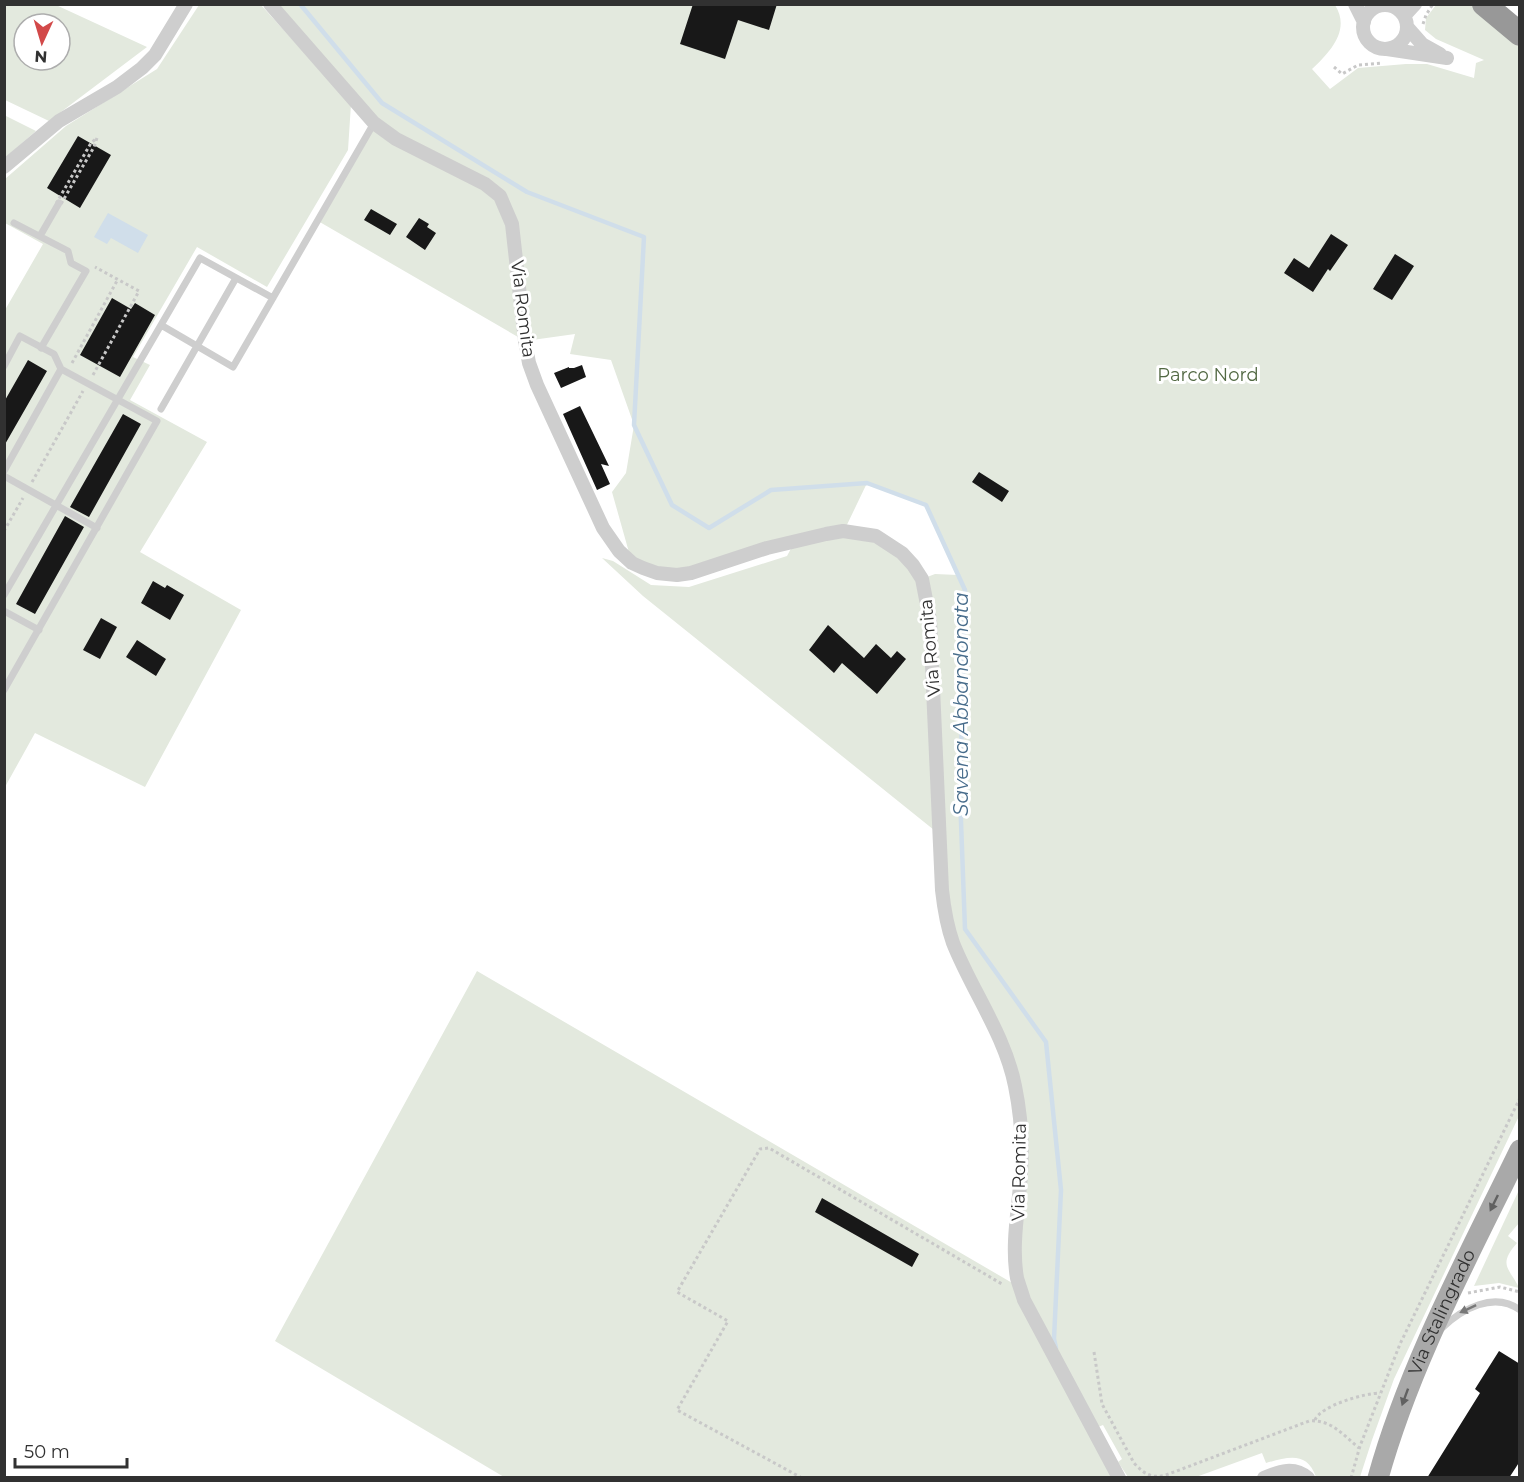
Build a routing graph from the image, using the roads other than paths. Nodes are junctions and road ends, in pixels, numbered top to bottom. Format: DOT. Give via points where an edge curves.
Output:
graph roads {
  1 [pos="186,4"];
  2 [pos="270,4"];
  3 [pos="1355,4"];
  4 [pos="1415,4"];
  5 [pos="1484,4"];
  6 [pos="1502,4"];
  7 [pos="1381,5"];
  8 [pos="1520,18"];
  9 [pos="1405,21"];
  10 [pos="1364,22"];
  11 [pos="1520,34"];
  12 [pos="1388,49"];
  13 [pos="374,123"];
  14 [pos="4,168"];
  15 [pos="59,203"];
  16 [pos="14,223"];
  17 [pos="40,236"];
  18 [pos="236,278"];
  19 [pos="273,298"];
  20 [pos="161,325"];
  21 [pos="197,346"];
  22 [pos="41,348"];
  23 [pos="4,366"];
  24 [pos="64,371"];
  25 [pos="118,399"];
  26 [pos="161,409"];
  27 [pos="4,471"];
  28 [pos="4,476"];
  29 [pos="57,505"];
  30 [pos="96,528"];
  31 [pos="4,595"];
  32 [pos="4,611"];
  33 [pos="39,630"];
  34 [pos="4,690"];
  35 [pos="1520,1150"];
  36 [pos="1520,1310"];
  37 [pos="1427,1343"];
  38 [pos="1380,1471"];
  39 [pos="1119,1478"];
  40 [pos="1264,1478"];
  41 [pos="1308,1478"];
  1 -- 14 [label="street" via="155,55 142,68 59,121"];
  2 -- 13 [label="street, Via Romita"];
  3 -- 10 [label="street"];
  4 -- 9 [label="street"];
  5 -- 11 [label="highway"];
  6 -- 8 [label="highway"];
  7 -- 9 [label="street" via="1399,10"];
  7 -- 10 [label="street" via="1372,9"];
  9 -- 12 [label="street" via="1405,36"];
  9 -- 12 [label="street" via="1422,44 1447,58"];
  10 -- 12 [label="street" via="1369,42"];
  13 -- 19 [label="lane"];
  13 -- 39 [label="street, Via Romita" via="500,195 512,224 525,341 537,385 603,528 632,563 657,573 684,574 843,531 888,542 922,579 930,620 945,914 952,941 1005,1053 1020,1112 1017,1278 1029,1310"];
  15 -- 17 [label="lane"];
  16 -- 17 [label="lane"];
  17 -- 22 [label="lane" via="68,251 71,263 86,271"];
  18 -- 19 [label="lane"];
  18 -- 20 [label="lane" via="200,258"];
  18 -- 21 [label="lane"];
  19 -- 21 [label="lane" via="233,367"];
  20 -- 21 [label="lane"];
  20 -- 25 [label="lane"];
  21 -- 26 [label="lane"];
  22 -- 23 [label="lane" via="21,336"];
  22 -- 24 [label="lane" via="54,354"];
  24 -- 25 [label="lane"];
  24 -- 27 [label="lane"];
  25 -- 29 [label="lane"];
  25 -- 30 [label="lane" via="157,421"];
  28 -- 29 [label="lane"];
  29 -- 30 [label="lane"];
  29 -- 31 [label="lane"];
  30 -- 33 [label="lane"];
  32 -- 33 [label="lane"];
  33 -- 34 [label="lane"];
  35 -- 37 [label="main road, Via Stalingrado, one-way"];
  36 -- 37 [label="lane, one-way" via="1502,1302 1468,1308 1449,1320"];
  37 -- 38 [label="main road, Via Stalingrado, one-way"];
  40 -- 41 [label="street" via="1289,1470"];
}
